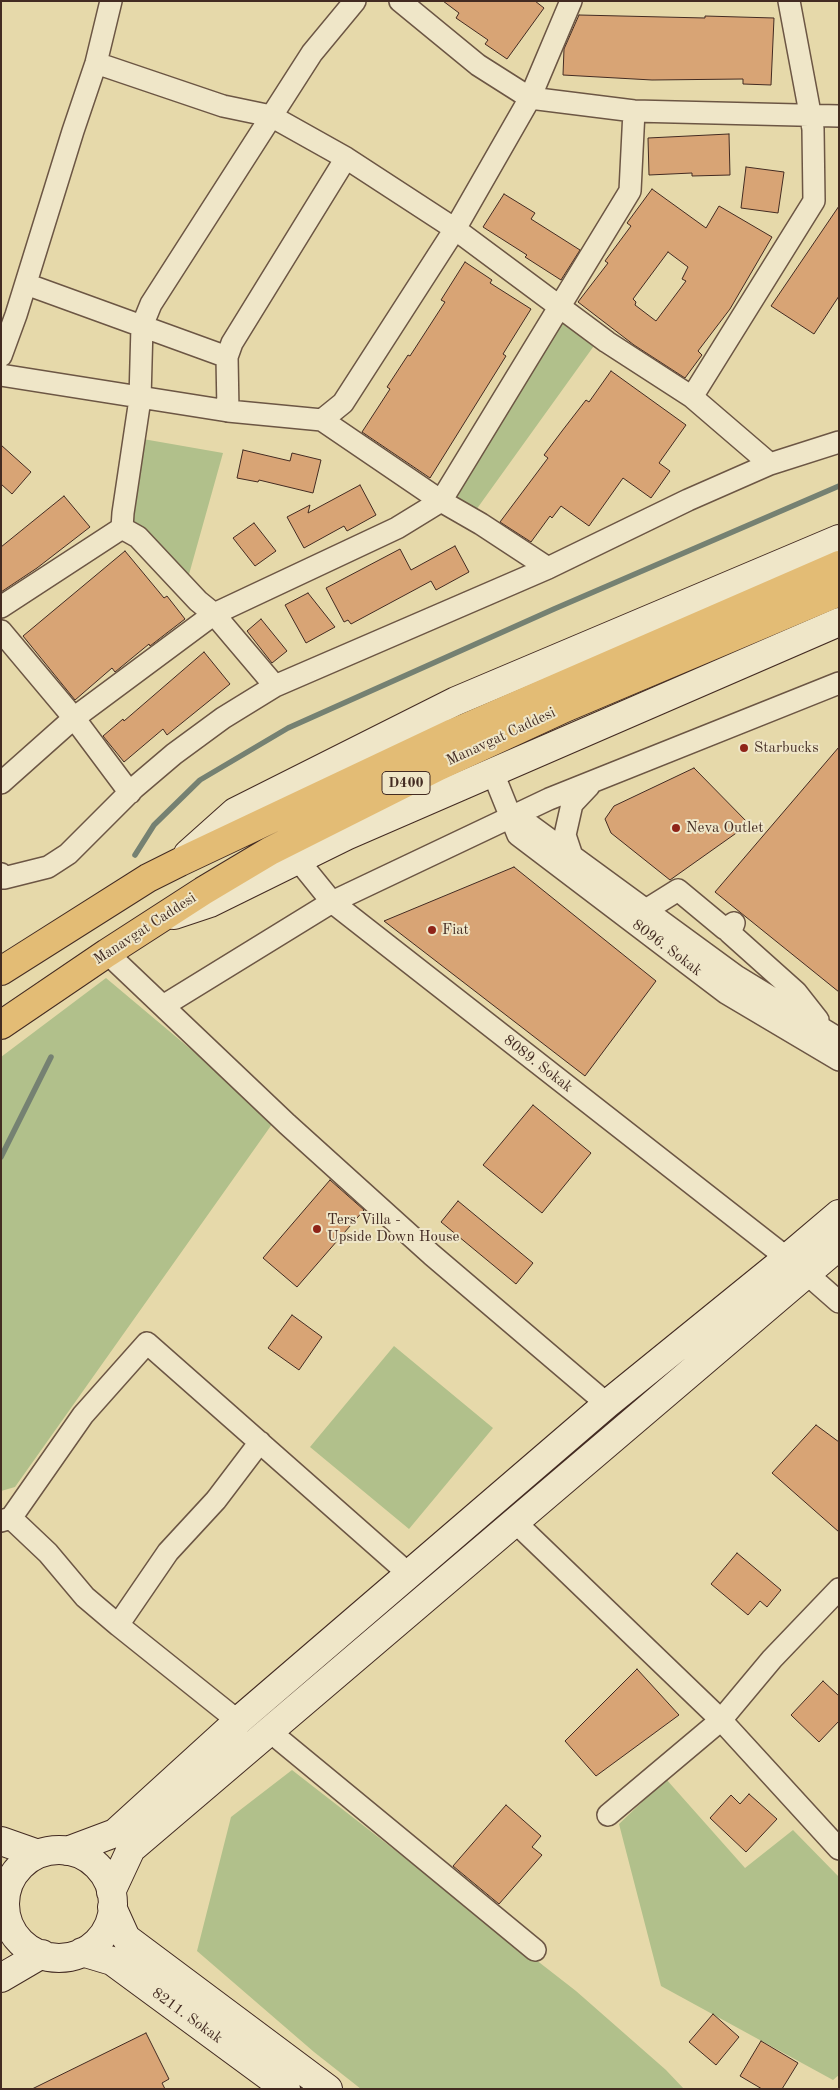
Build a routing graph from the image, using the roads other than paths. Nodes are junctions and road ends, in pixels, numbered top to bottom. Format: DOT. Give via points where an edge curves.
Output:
graph roads {
  1 [pos="111,1"];
  2 [pos="355,1"];
  3 [pos="400,1"];
  4 [pos="571,1"];
  5 [pos="789,1"];
  6 [pos="96,63"];
  7 [pos="530,98"];
  8 [pos="634,111"];
  9 [pos="271,116"];
  10 [pos="839,116"];
  11 [pos="811,117"];
  12 [pos="346,158"];
  13 [pos="455,229"];
  14 [pos="26,284"];
  15 [pos="560,306"];
  16 [pos="9,312"];
  17 [pos="142,326"];
  18 [pos="1,356"];
  19 [pos="227,357"];
  20 [pos="1,376"];
  21 [pos="692,397"];
  22 [pos="140,398"];
  23 [pos="228,411"];
  24 [pos="322,420"];
  25 [pos="839,442"];
  26 [pos="770,464"];
  27 [pos="441,501"];
  28 [pos="122,528"];
  29 [pos="839,539"];
  30 [pos="839,565"];
  31 [pos="548,568"];
  32 [pos="839,592"];
  33 [pos="1,607"];
  34 [pos="214,614"];
  35 [pos="839,622"];
  36 [pos="1,631"];
  37 [pos="839,683"];
  38 [pos="276,686"];
  39 [pos="74,718"];
  40 [pos="493,773"];
  41 [pos="593,781"];
  42 [pos="1,783"];
  43 [pos="130,793"];
  44 [pos="512,818"];
  45 [pos="572,856"];
  46 [pos="298,860"];
  47 [pos="180,862"];
  48 [pos="2,877"];
  49 [pos="332,902"];
  50 [pos="646,910"];
  51 [pos="158,920"];
  52 [pos="107,953"];
  53 [pos="1,971"];
  54 [pos="163,1006"];
  55 [pos="1,1025"];
  56 [pos="832,1035"];
  57 [pos="839,1060"];
  58 [pos="839,1214"];
  59 [pos="839,1246"];
  60 [pos="797,1266"];
  61 [pos="839,1302"];
  62 [pos="607,1404"];
  63 [pos="260,1442"];
  64 [pos="6,1520"];
  65 [pos="514,1521"];
  66 [pos="410,1575"];
  67 [pos="839,1589"];
  68 [pos="118,1626"];
  69 [pos="721,1720"];
  70 [pos="238,1721"];
  71 [pos="268,1730"];
  72 [pos="608,1815"];
  73 [pos="1,1841"];
  74 [pos="839,1849"];
  75 [pos="66,1851"];
  76 [pos="38,1854"];
  77 [pos="112,1900"];
  78 [pos="4,1909"];
  79 [pos="535,1950"];
  80 [pos="82,1952"];
  81 [pos="42,1954"];
  82 [pos="1,1978"];
  83 [pos="286,2089"];
  84 [pos="328,2089"];
  1 -- 6 [label="street"];
  2 -- 9 [label="street" via="312,54"];
  3 -- 7 [label="street" via="478,65"];
  4 -- 7 [label="street"];
  5 -- 11 [label="street"];
  6 -- 9 [label="street" via="223,106"];
  6 -- 14 [label="street"];
  7 -- 8 [label="street"];
  7 -- 13 [label="street"];
  8 -- 11 [label="street"];
  8 -- 15 [label="street" via="630,192"];
  9 -- 12 [label="street"];
  9 -- 17 [label="street" via="151,304"];
  10 -- 11 [label="street"];
  11 -- 21 [label="street" via="814,201"];
  12 -- 13 [label="street"];
  12 -- 19 [label="street" via="232,343"];
  13 -- 15 [label="street"];
  13 -- 24 [label="street" via="343,404"];
  14 -- 16 [label="street"];
  14 -- 17 [label="street"];
  15 -- 21 [label="street" via="607,342"];
  15 -- 27 [label="street"];
  16 -- 18 [label="street"];
  17 -- 19 [label="street"];
  17 -- 22 [label="street"];
  19 -- 23 [label="street"];
  20 -- 22 [label="street"];
  21 -- 26 [label="street"];
  22 -- 23 [label="street"];
  22 -- 28 [label="street"];
  23 -- 24 [label="street"];
  24 -- 27 [label="street"];
  25 -- 26 [label="street"];
  26 -- 31 [label="street"];
  27 -- 31 [label="street"];
  27 -- 34 [label="street" via="397,528"];
  28 -- 33 [label="street"];
  28 -- 34 [label="street" via="138,537"];
  29 -- 47 [label="street" via="456,701 235,812"];
  30 -- 47 [label="highway, Manavgat Caddesi / D400" via="453,733"];
  31 -- 38 [label="street"];
  32 -- 51 [label="highway, Manavgat Caddesi / D400" via="567,707 438,766 270,851"];
  34 -- 38 [label="street"];
  34 -- 39 [label="street"];
  35 -- 40 [label="street"];
  36 -- 39 [label="street"];
  37 -- 41 [label="street"];
  38 -- 43 [label="street" via="223,718 174,754"];
  39 -- 42 [label="street"];
  39 -- 43 [label="street"];
  40 -- 44 [label="street, 8096. Sokak"];
  40 -- 46 [label="street"];
  41 -- 44 [label="street"];
  41 -- 45 [label="street" via="572,804 565,835"];
  43 -- 48 [label="street" via="68,854 48,867"];
  44 -- 45 [label="street, 8096. Sokak" via="531,826"];
  44 -- 49 [label="street"];
  44 -- 57 [label="street, 8096. Sokak" via="518,835 726,993"];
  45 -- 50 [label="street, 8096. Sokak"];
  46 -- 49 [label="street, 8089. Sokak"];
  46 -- 51 [label="street" via="210,903"];
  47 -- 53 [label="highway, Manavgat Caddesi / D400" via="148,878"];
  49 -- 54 [label="street"];
  49 -- 60 [label="street, 8089. Sokak"];
  50 -- 56 [label="street, 8096. Sokak" via="736,976"];
  50 -- 56 [label="street" via="678,890 725,929 734,923 730,933 796,992"];
  51 -- 52 [label="highway, Manavgat Caddesi / D400"];
  52 -- 54 [label="street"];
  52 -- 55 [label="highway, Manavgat Caddesi / D400"];
  54 -- 62 [label="street" via="410,1235"];
  58 -- 60 [label="street"];
  59 -- 60 [label="street"];
  60 -- 61 [label="street, 8089. Sokak"];
  60 -- 62 [label="street"];
  60 -- 65 [label="street"];
  62 -- 66 [label="street"];
  63 -- 64 [label="street" via="147,1343 83,1415"];
  63 -- 66 [label="street"];
  63 -- 68 [label="street" via="216,1500 168,1552"];
  64 -- 68 [label="street" via="48,1553 85,1597"];
  65 -- 69 [label="street"];
  65 -- 71 [label="street"];
  66 -- 70 [label="street"];
  67 -- 69 [label="street" via="772,1659"];
  68 -- 70 [label="street"];
  69 -- 72 [label="street"];
  69 -- 74 [label="street"];
  70 -- 75 [label="street" via="115,1833"];
  71 -- 77 [label="street" via="131,1849"];
  71 -- 79 [label="street"];
  73 -- 76 [label="street"];
  75 -- 76 [label="street"];
  75 -- 77 [label="street" via="89,1858 101,1869 110,1884"];
  76 -- 78 [label="street" via="14,1874"];
  77 -- 80 [label="street" via="112,1917 104,1934 91,1948"];
  77 -- 84 [label="street" via="126,1938"];
  78 -- 81 [label="street" via="10,1928 22,1943"];
  80 -- 81 [label="street" via="55,1958"];
  80 -- 83 [label="street, 8211. Sokak" via="112,1961"];
  81 -- 82 [label="street"];
}
